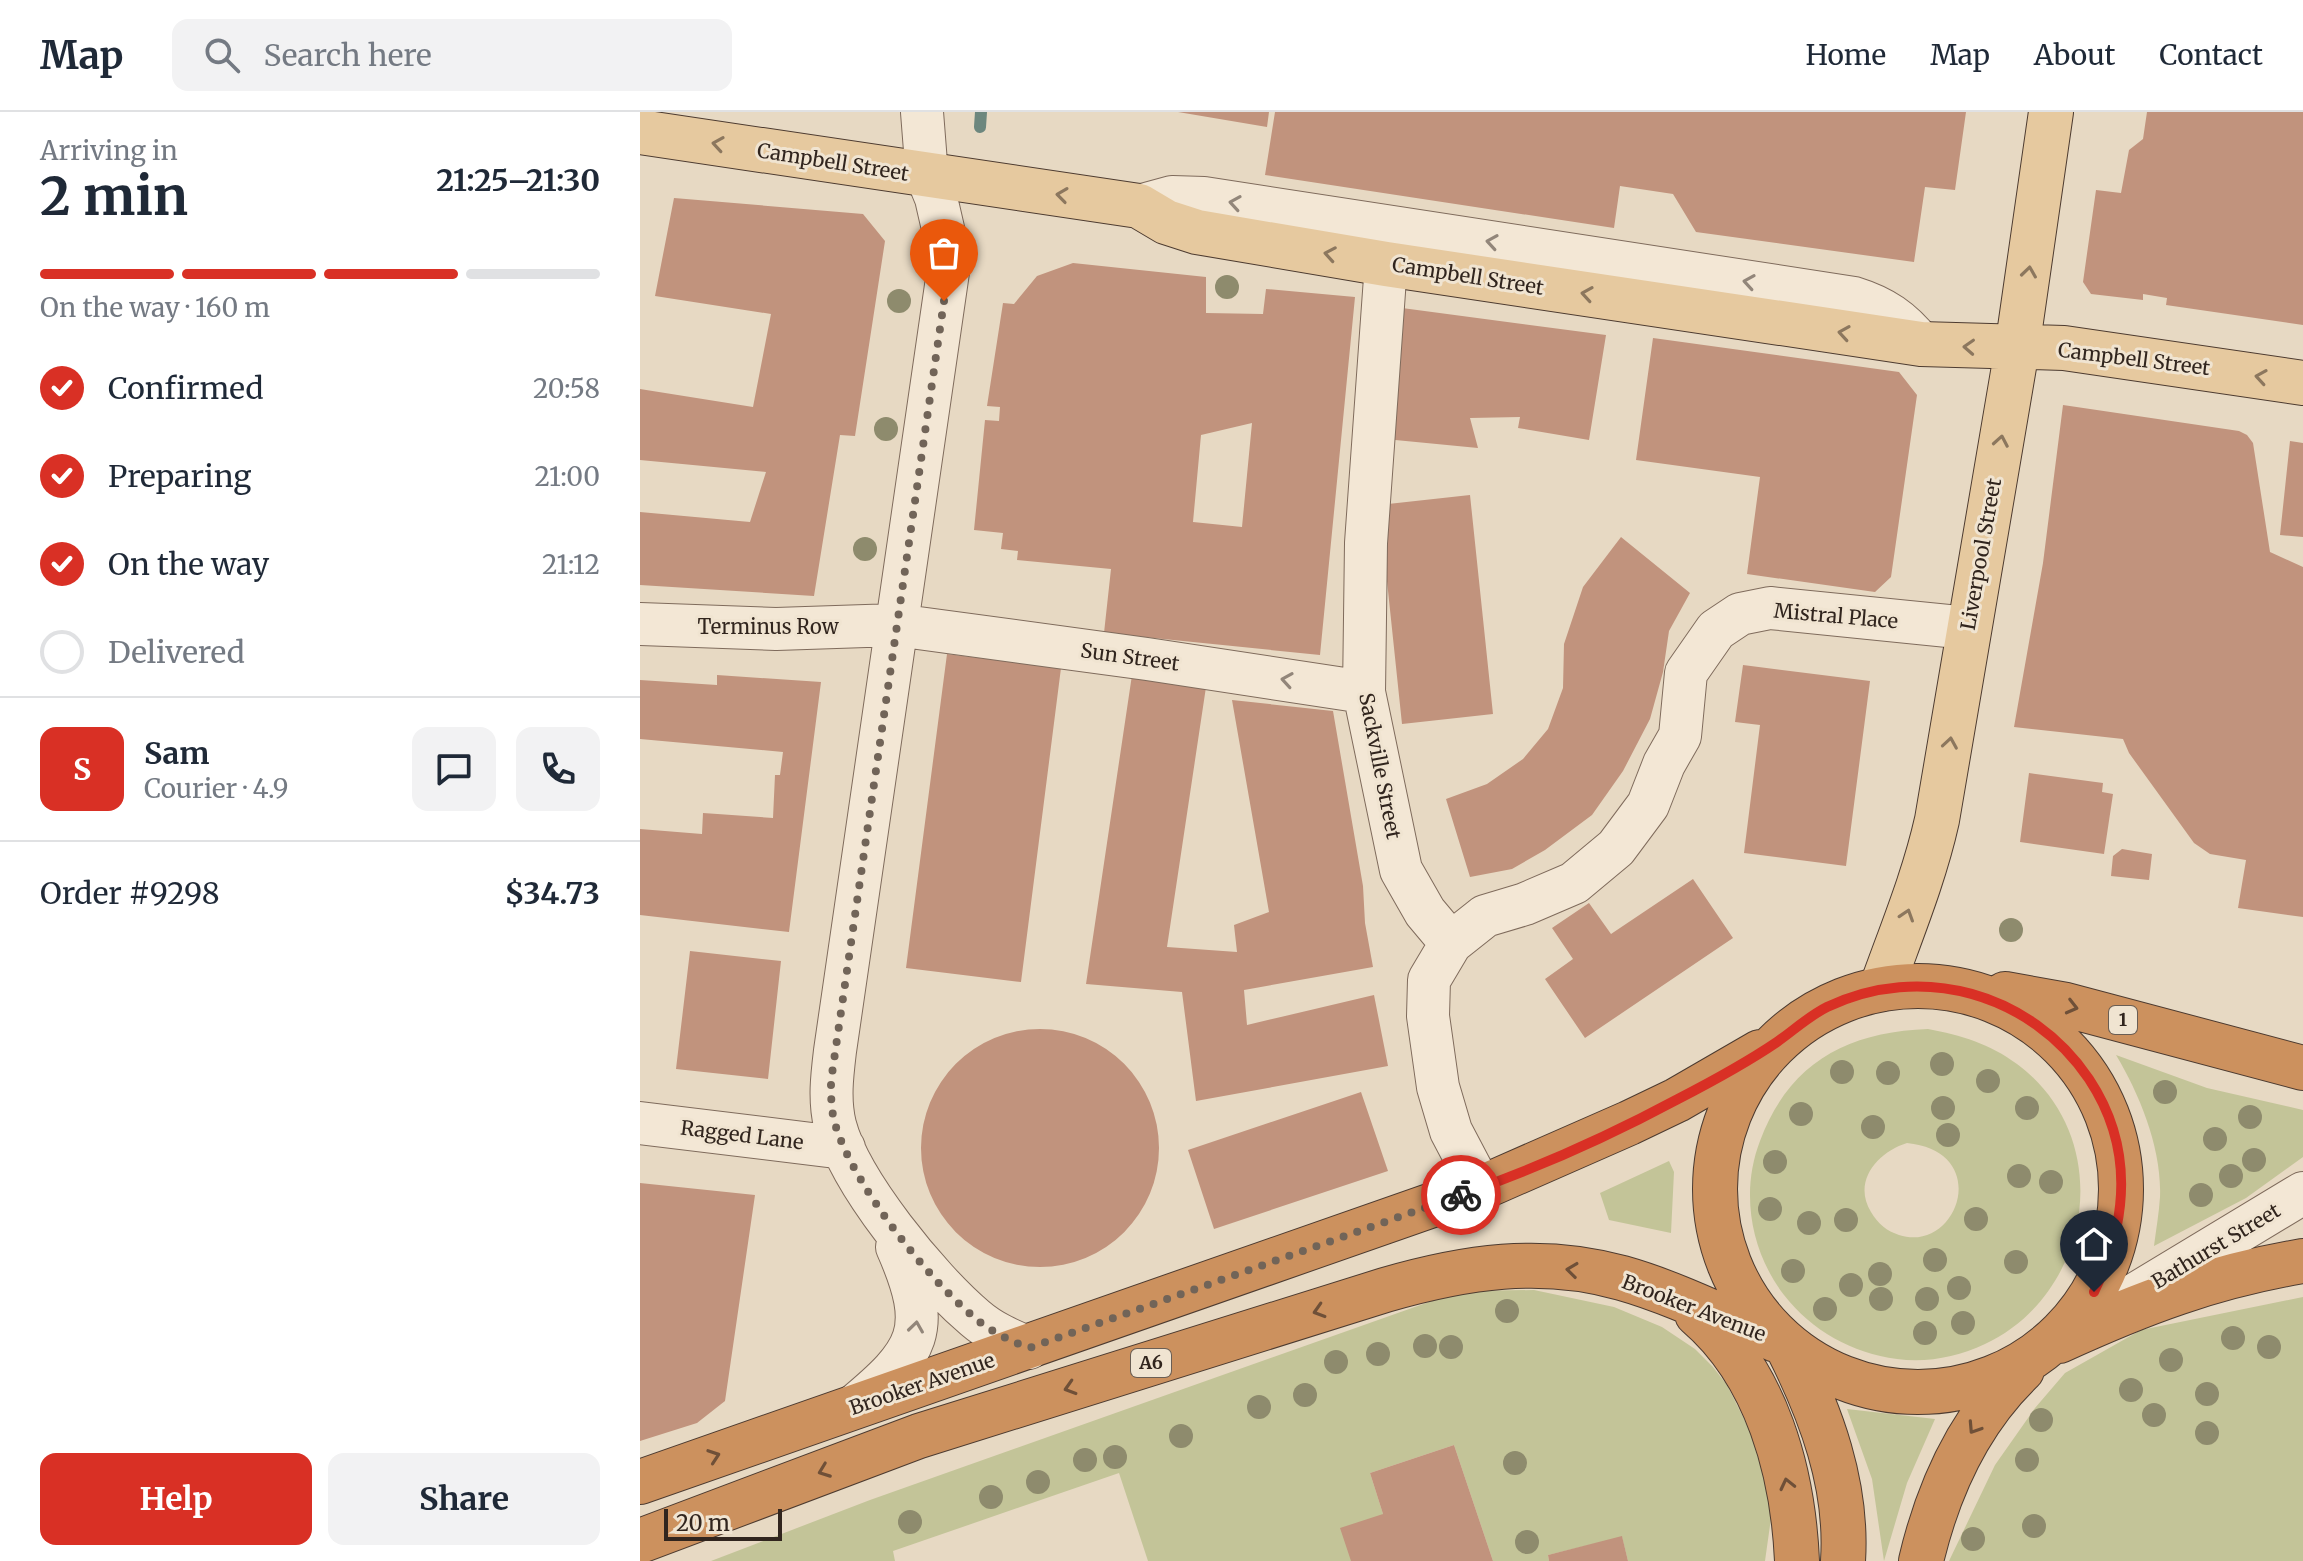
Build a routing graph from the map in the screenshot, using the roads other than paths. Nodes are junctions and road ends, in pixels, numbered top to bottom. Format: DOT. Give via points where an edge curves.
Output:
graph roads {
  1 [pos="922,112"];
  2 [pos="2051,112"];
  3 [pos="640,132"];
  4 [pos="927,176"];
  5 [pos="1139,206"];
  6 [pos="1386,264"];
  7 [pos="1921,344"];
  8 [pos="2017,349"];
  9 [pos="2303,383"];
  10 [pos="640,624"];
  11 [pos="896,625"];
  12 [pos="1968,628"];
  13 [pos="1364,692"];
  14 [pos="1451,943"];
  15 [pos="1939,986"];
  16 [pos="1881,989"];
  17 [pos="1777,1042"];
  18 [pos="2303,1068"];
  19 [pos="640,1123"];
  20 [pos="844,1148"];
  21 [pos="1481,1188"];
  22 [pos="2303,1193"];
  23 [pos="880,1210"];
  24 [pos="2303,1261"];
  25 [pos="1674,1298"];
  26 [pos="1786,1344"];
  27 [pos="2045,1347"];
  28 [pos="1029,1348"];
  29 [pos="852,1408"];
  30 [pos="640,1482"];
  31 [pos="640,1541"];
  32 [pos="1797,1561"];
  33 [pos="1843,1561"];
  34 [pos="1921,1561"];
  1 -- 4 [label="street"];
  8 -- 2 [label="main road, Liverpool Street, one-way"];
  4 -- 3 [label="main road, Campbell Street, one-way"];
  5 -- 4 [label="main road, Campbell Street, one-way"];
  4 -- 11 [label="street" via="947,246 948,272"];
  6 -- 5 [label="main road, Campbell Street, one-way" via="1181,228"];
  7 -- 5 [label="street, one-way" via="1893,315 1854,298 1204,198 1172,197"];
  7 -- 6 [label="main road, Campbell Street, one-way"];
  6 -- 13 [label="street, Sackville Street" via="1366,543"];
  8 -- 7 [label="main road, Campbell Street, one-way"];
  9 -- 8 [label="main road, Campbell Street, one-way" via="2064,348"];
  12 -- 8 [label="main road, Liverpool Street, one-way"];
  10 -- 11 [label="street, Terminus Row" via="776,629"];
  13 -- 11 [label="street, Sun Street, one-way"];
  11 -- 20 [label="street" via="831,1081 833,1117"];
  12 -- 14 [label="street, Mistral Place" via="1770,608 1740,614 1716,630 1686,673 1680,736 1648,805 1616,848 1574,883 1485,916"];
  16 -- 12 [label="main road, Liverpool Street, one-way" via="1928,860"];
  13 -- 14 [label="street, Sackville Street" via="1401,870"];
  14 -- 21 [label="street" via="1429,980 1428,1016 1448,1121"];
  15 -- 16 [label="highway, 1"];
  15 -- 18 [label="highway, 1, one-way" via="2066,1005"];
  15 -- 27 [label="highway, 1" via="1992,999 2050,1034 2093,1085 2114,1135 2122,1188 2115,1242 2094,1292"];
  16 -- 17 [label="highway, 1" via="1825,1008"];
  17 -- 21 [label="highway, Brooker Avenue" via="1653,1112"];
  17 -- 26 [label="highway, 1" via="1753,1070 1726,1119 1714,1201 1736,1281 1767,1327"];
  19 -- 20 [label="street, Ragged Lane"];
  20 -- 23 [label="street"];
  21 -- 28 [label="highway, Brooker Avenue"];
  22 -- 27 [label="street, Bathurst Street"];
  23 -- 28 [label="street" via="975,1318"];
  29 -- 23 [label="street, one-way" via="905,1358 918,1325 911,1282"];
  24 -- 27 [label="highway, 1" via="2204,1282"];
  25 -- 26 [label="highway, Brooker Avenue / A6"];
  25 -- 31 [label="highway, Brooker Avenue / A6, one-way" via="1619,1277 1537,1266 1499,1266 1425,1278 919,1436"];
  32 -- 25 [label="highway, one-way" via="1789,1488 1759,1397 1712,1327"];
  26 -- 27 [label="highway, 1" via="1846,1380 1871,1389 1908,1392 1971,1385"];
  26 -- 33 [label="highway, 1" via="1817,1408 1835,1467"];
  27 -- 34 [label="highway, 1, one-way" via="1994,1400 1961,1450"];
  28 -- 29 [label="highway, Brooker Avenue"];
  30 -- 29 [label="highway, Brooker Avenue, one-way"];
}
